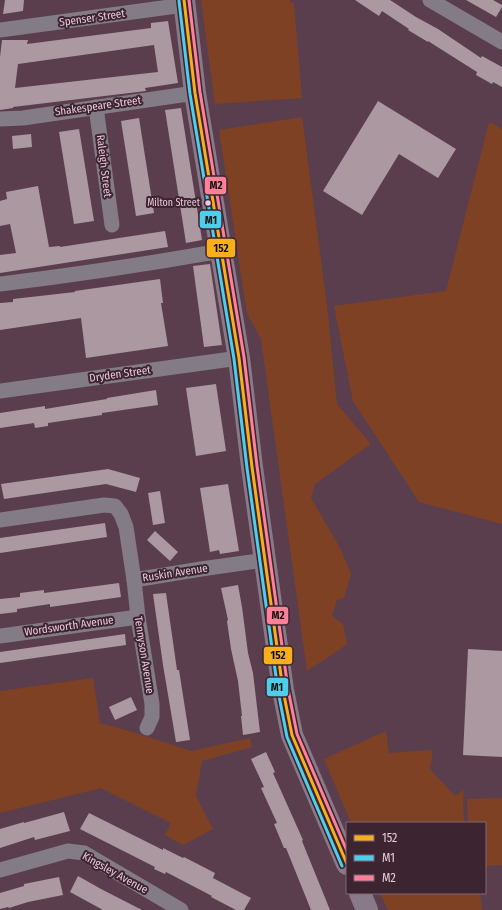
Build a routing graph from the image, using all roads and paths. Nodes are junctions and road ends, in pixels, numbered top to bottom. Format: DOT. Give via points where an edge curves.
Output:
graph roads {
  1 [pos="433,1"];
  2 [pos="184,3"];
  3 [pos="0,30"];
  4 [pos="502,42"];
  5 [pos="195,93"];
  6 [pos="96,107"];
  7 [pos="0,119"];
  8 [pos="112,225"];
  9 [pos="221,251"];
  10 [pos="0,284"];
  11 [pos="239,358"];
  12 [pos="0,391"];
  13 [pos="0,520"];
  14 [pos="265,560"];
  15 [pos="134,580"];
  16 [pos="138,617"];
  17 [pos="0,636"];
  18 [pos="147,728"];
  19 [pos="346,862"];
  20 [pos="0,870"];
  21 [pos="360,894"];
  22 [pos="181,910"];
  23 [pos="367,910"];
  1 -- 4 [label="street"];
  2 -- 3 [label="street, Spenser Street"];
  2 -- 5 [label="main road"];
  5 -- 6 [label="street, Shakespeare Street"];
  5 -- 9 [label="main road"];
  6 -- 7 [label="street, Shakespeare Street"];
  6 -- 8 [label="street, Raleigh Street"];
  9 -- 10 [label="street"];
  9 -- 11 [label="main road"];
  11 -- 12 [label="street, Dryden Street"];
  11 -- 14 [label="main road"];
  13 -- 15 [label="street, Ruskin Avenue" via="104,505 115,506 126,527"];
  14 -- 15 [label="street, Ruskin Avenue"];
  14 -- 19 [label="main road" via="283,690 292,735"];
  15 -- 16 [label="street, Tennyson Avenue"];
  16 -- 17 [label="street, Wordsworth Avenue"];
  16 -- 18 [label="street, Tennyson Avenue" via="152,704 152,717"];
  20 -- 22 [label="street, Kingsley Avenue" via="68,851 84,853"];
  21 -- 23 [label="main road"];
}
